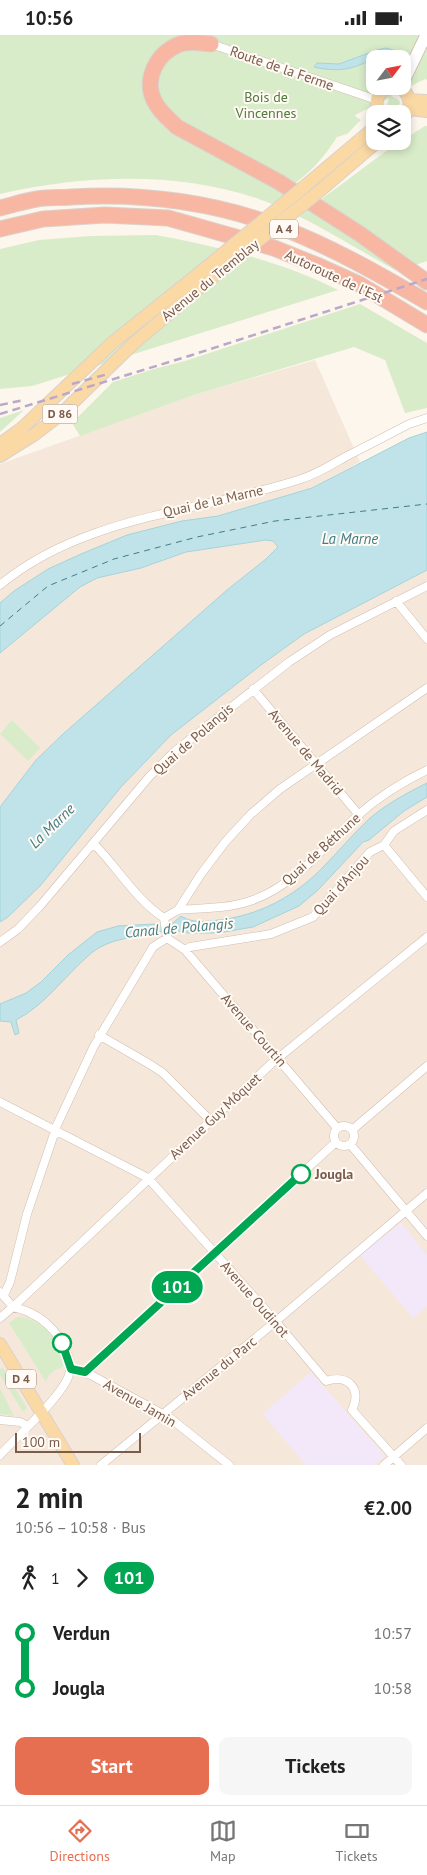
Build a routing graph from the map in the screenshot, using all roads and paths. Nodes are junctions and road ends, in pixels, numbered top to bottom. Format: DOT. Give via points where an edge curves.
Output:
graph roads {
  1 [pos="187,35"];
  2 [pos="426,35"];
  3 [pos="211,44"];
  4 [pos="411,68"];
  5 [pos="380,95"];
  6 [pos="377,100"];
  7 [pos="427,101"];
  8 [pos="377,105"];
  9 [pos="411,107"];
  10 [pos="411,109"];
  11 [pos="427,111"];
  12 [pos="366,135"];
  13 [pos="367,150"];
  14 [pos="0,208"];
  15 [pos="0,229"];
  16 [pos="427,282"];
  17 [pos="427,302"];
  18 [pos="427,325"];
  19 [pos="427,418"];
  20 [pos="0,444"];
  21 [pos="0,456"];
  22 [pos="0,585"];
  23 [pos="427,586"];
  24 [pos="396,601"];
  25 [pos="427,639"];
  26 [pos="427,688"];
  27 [pos="253,689"];
  28 [pos="316,764"];
  29 [pos="427,770"];
  30 [pos="427,811"];
  31 [pos="358,815"];
  32 [pos="94,844"];
  33 [pos="384,845"];
  34 [pos="427,897"];
  35 [pos="178,910"];
  36 [pos="164,918"];
  37 [pos="427,937"];
  38 [pos="167,938"];
  39 [pos="0,942"];
  40 [pos="185,950"];
  41 [pos="99,1035"];
  42 [pos="278,1058"];
  43 [pos="427,1066"];
  44 [pos="0,1102"];
  45 [pos="210,1120"];
  46 [pos="337,1128"];
  47 [pos="352,1129"];
  48 [pos="55,1130"];
  49 [pos="336,1143"];
  50 [pos="350,1144"];
  51 [pos="148,1178"];
  52 [pos="427,1193"];
  53 [pos="407,1211"];
  54 [pos="427,1236"];
  55 [pos="215,1252"];
  56 [pos="2,1294"];
  57 [pos="13,1307"];
  58 [pos="0,1318"];
  59 [pos="275,1322"];
  60 [pos="0,1344"];
  61 [pos="71,1369"];
  62 [pos="85,1372"];
  63 [pos="41,1413"];
  64 [pos="163,1414"];
  65 [pos="0,1420"];
  66 [pos="28,1426"];
  67 [pos="427,1427"];
  68 [pos="0,1455"];
  69 [pos="392,1457"];
  70 [pos="73,1465"];
  71 [pos="101,1465"];
  72 [pos="229,1465"];
  73 [pos="384,1465"];
  74 [pos="401,1465"];
  1 -- 3 [label="street, Route de la Ferme"];
  2 -- 4 [label="main road"];
  3 -- 6 [label="street, Route de la Ferme"];
  3 -- 16 [label="highway" via="181,44 166,51 157,61 150,85 155,103 164,115 177,127 278,181 360,233"];
  5 -- 6 [label="main road"];
  6 -- 8 [label="main road"];
  7 -- 9 [label="main road"];
  10 -- 11 [label="main road"];
  12 -- 20 [label="main road, Avenue du Tremblay, bridge" via="112,343 21,429"];
  13 -- 21 [label="main road, Avenue du Tremblay / D 86, bridge" via="134,344 60,415"];
  14 -- 17 [label="highway, Autoroute de l’Est / A 4" via="37,199 105,195 218,208 277,226 324,247"];
  15 -- 18 [label="highway, Autoroute de l’Est / A 4" via="52,218 105,215 168,218 274,248 319,265 359,284"];
  19 -- 22 [label="street, Quai de la Marne" via="303,478 214,503 158,513 80,539 17,571"];
  23 -- 24 [label="street, Quai de Polangis"];
  24 -- 25 [label="street"];
  24 -- 27 [label="street, Quai de Polangis" via="330,635"];
  26 -- 28 [label="street"];
  27 -- 28 [label="street, Avenue de Madrid"];
  27 -- 32 [label="street, Quai de Polangis" via="174,752"];
  28 -- 31 [label="street, Avenue de Madrid"];
  28 -- 35 [label="street" via="251,814 226,841"];
  29 -- 31 [label="street, Quai de Béthune" via="410,778"];
  30 -- 33 [label="street, Quai d'Anjou" via="394,831"];
  31 -- 35 [label="street, Quai de Béthune" via="295,875 270,893 220,909"];
  32 -- 36 [label="street" via="151,909"];
  32 -- 39 [label="street, Quai de Polangis" via="40,907"];
  33 -- 34 [label="street"];
  33 -- 40 [label="street, Quai d'Anjou" via="370,852 313,917 271,934"];
  35 -- 36 [label="street"];
  36 -- 38 [label="street"];
  37 -- 42 [label="street, Avenue Guy Môquet"];
  38 -- 40 [label="street, Avenue Courtin"];
  38 -- 41 [label="street" via="153,947"];
  40 -- 42 [label="street, Avenue Courtin"];
  41 -- 45 [label="street" via="164,1073"];
  41 -- 48 [label="street"];
  42 -- 45 [label="street, Avenue Guy Môquet"];
  42 -- 46 [label="street, Avenue Courtin"];
  43 -- 47 [label="street"];
  44 -- 48 [label="street, Avenue Oudinot"];
  45 -- 51 [label="street, Avenue Guy Môquet"];
  46 -- 47 [label="street" via="347,1126"];
  46 -- 49 [label="street" via="334,1133"];
  47 -- 50 [label="street" via="354,1139"];
  48 -- 51 [label="street, Avenue Oudinot"];
  48 -- 56 [label="street" via="27,1213 10,1282"];
  49 -- 50 [label="street"];
  49 -- 55 [label="street"];
  50 -- 53 [label="street"];
  51 -- 55 [label="street, Avenue Oudinot"];
  51 -- 57 [label="street, Avenue Guy Môquet"];
  52 -- 53 [label="street, Avenue du Parc"];
  53 -- 54 [label="street"];
  53 -- 59 [label="street, Avenue du Parc"];
  55 -- 59 [label="street, Avenue Oudinot"];
  55 -- 62 [label="street"];
  56 -- 57 [label="street"];
  57 -- 58 [label="street, Avenue Guy Môquet"];
  57 -- 61 [label="street" via="30,1312 54,1332 66,1352"];
  59 -- 64 [label="street, Avenue du Parc"];
  59 -- 69 [label="street, Avenue Oudinot" via="326,1381 343,1379 352,1385 356,1401 352,1410"];
  60 -- 63 [label="main road, D 4"];
  61 -- 62 [label="street, Avenue Jamin"];
  61 -- 63 [label="street" via="63,1387"];
  62 -- 64 [label="street, Avenue Jamin"];
  63 -- 66 [label="street"];
  63 -- 70 [label="main road, D 4"];
  64 -- 71 [label="street, Avenue du Parc"];
  64 -- 72 [label="street, Avenue Jamin"];
  65 -- 66 [label="street"];
  66 -- 68 [label="street"];
  67 -- 69 [label="street"];
  69 -- 73 [label="street"];
  69 -- 74 [label="street, Avenue Oudinot"];
}
